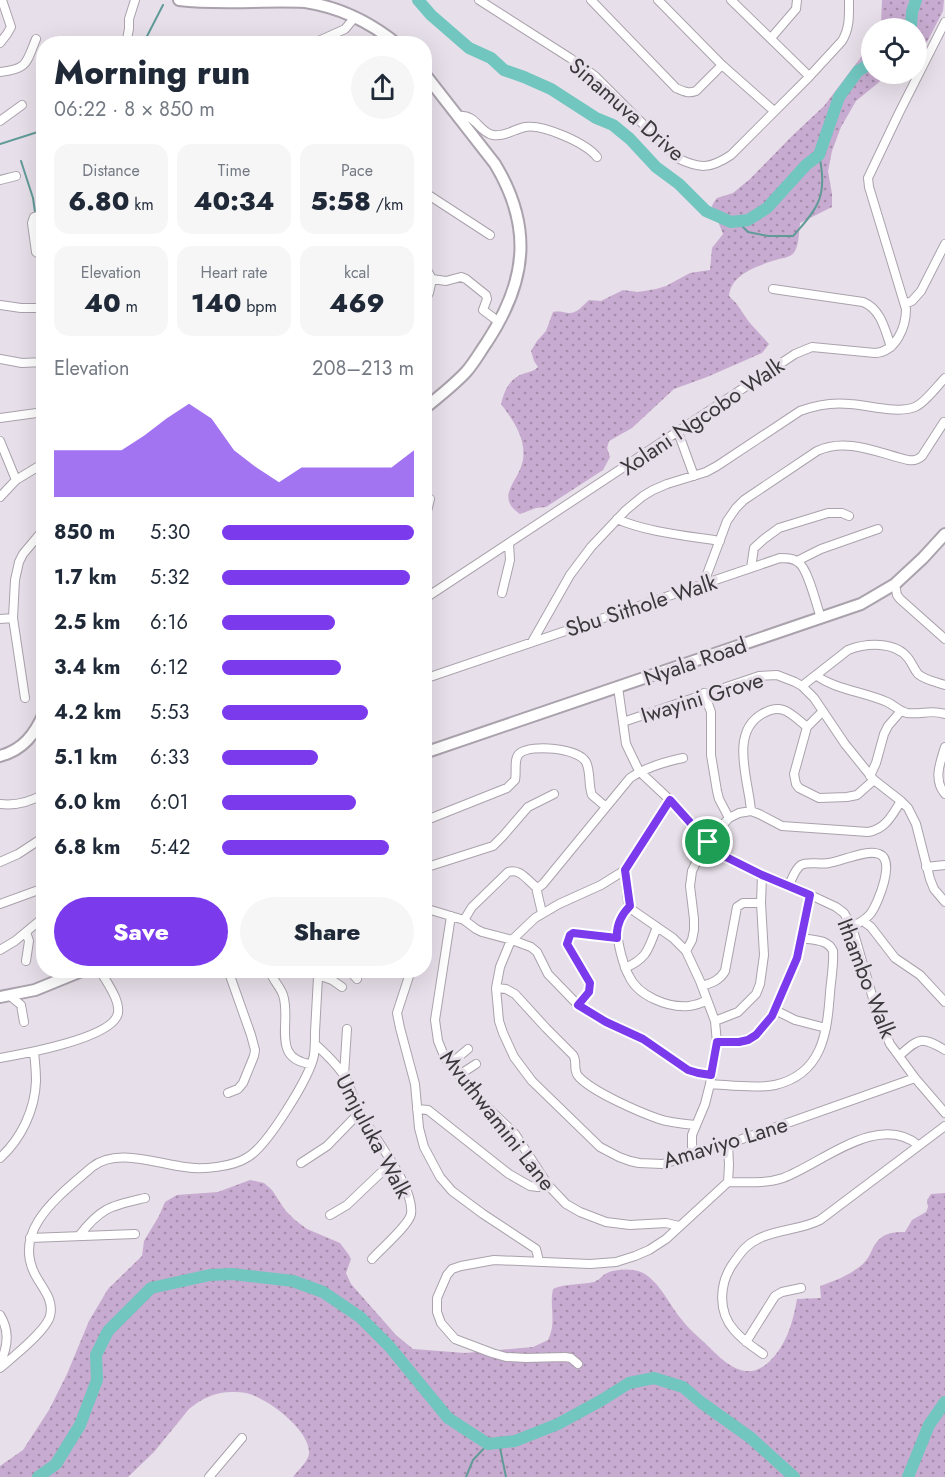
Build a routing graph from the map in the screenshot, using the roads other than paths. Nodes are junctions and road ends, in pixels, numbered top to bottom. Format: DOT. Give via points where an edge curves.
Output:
graph roads {
  1 [pos="2,0"];
  2 [pos="135,0"];
  3 [pos="179,0"];
  4 [pos="479,0"];
  5 [pos="593,0"];
  6 [pos="658,0"];
  7 [pos="731,0"];
  8 [pos="797,0"];
  9 [pos="849,0"];
  10 [pos="355,16"];
  11 [pos="945,22"];
  12 [pos="128,36"];
  13 [pos="330,36"];
  14 [pos="387,36"];
  15 [pos="36,39"];
  16 [pos="771,39"];
  17 [pos="0,43"];
  18 [pos="722,65"];
  19 [pos="0,72"];
  20 [pos="809,76"];
  21 [pos="432,83"];
  22 [pos="22,105"];
  23 [pos="774,111"];
  24 [pos="458,117"];
  25 [pos="0,121"];
  26 [pos="597,157"];
  27 [pos="16,176"];
  28 [pos="0,180"];
  29 [pos="432,197"];
  30 [pos="36,216"];
  31 [pos="490,235"];
  32 [pos="945,244"];
  33 [pos="36,252"];
  34 [pos="432,279"];
  35 [pos="432,286"];
  36 [pos="773,289"];
  37 [pos="905,304"];
  38 [pos="0,305"];
  39 [pos="36,308"];
  40 [pos="499,322"];
  41 [pos="891,347"];
  42 [pos="0,359"];
  43 [pos="36,362"];
  44 [pos="945,378"];
  45 [pos="432,402"];
  46 [pos="36,413"];
  47 [pos="0,418"];
  48 [pos="944,422"];
  49 [pos="678,432"];
  50 [pos="0,441"];
  51 [pos="36,468"];
  52 [pos="694,476"];
  53 [pos="16,480"];
  54 [pos="0,497"];
  55 [pos="849,516"];
  56 [pos="617,519"];
  57 [pos="878,530"];
  58 [pos="945,534"];
  59 [pos="36,538"];
  60 [pos="720,541"];
  61 [pos="509,544"];
  62 [pos="797,561"];
  63 [pos="751,568"];
  64 [pos="895,584"];
  65 [pos="703,585"];
  66 [pos="502,593"];
  67 [pos="432,594"];
  68 [pos="13,618"];
  69 [pos="821,618"];
  70 [pos="0,619"];
  71 [pos="945,639"];
  72 [pos="532,642"];
  73 [pos="816,675"];
  74 [pos="432,676"];
  75 [pos="802,686"];
  76 [pos="945,686"];
  77 [pos="618,687"];
  78 [pos="704,693"];
  79 [pos="25,698"];
  80 [pos="823,711"];
  81 [pos="901,711"];
  82 [pos="945,714"];
  83 [pos="623,722"];
  84 [pos="807,727"];
  85 [pos="36,729"];
  86 [pos="945,747"];
  87 [pos="432,750"];
  88 [pos="0,756"];
  89 [pos="683,758"];
  90 [pos="639,771"];
  91 [pos="872,778"];
  92 [pos="554,794"];
  93 [pos="945,794"];
  94 [pos="36,798"];
  95 [pos="670,800"];
  96 [pos="901,801"];
  97 [pos="0,804"];
  98 [pos="606,807"];
  99 [pos="751,811"];
  100 [pos="729,818"];
  101 [pos="432,819"];
  102 [pos="36,842"];
  103 [pos="708,842"];
  104 [pos="0,862"];
  105 [pos="945,865"];
  106 [pos="432,866"];
  107 [pos="927,867"];
  108 [pos="625,870"];
  109 [pos="762,875"];
  110 [pos="789,885"];
  111 [pos="536,886"];
  112 [pos="36,891"];
  113 [pos="810,895"];
  114 [pos="945,902"];
  115 [pos="761,903"];
  116 [pos="0,904"];
  117 [pos="630,906"];
  118 [pos="432,910"];
  119 [pos="542,913"];
  120 [pos="451,916"];
  121 [pos="464,920"];
  122 [pos="862,921"];
  123 [pos="36,924"];
  124 [pos="657,927"];
  125 [pos="852,927"];
  126 [pos="26,932"];
  127 [pos="617,938"];
  128 [pos="801,938"];
  129 [pos="512,940"];
  130 [pos="0,950"];
  131 [pos="686,951"];
  132 [pos="26,961"];
  133 [pos="625,968"];
  134 [pos="59,978"];
  135 [pos="104,978"];
  136 [pos="231,978"];
  137 [pos="272,978"];
  138 [pos="319,978"];
  139 [pos="328,978"];
  140 [pos="408,978"];
  141 [pos="702,986"];
  142 [pos="342,987"];
  143 [pos="496,987"];
  144 [pos="4,996"];
  145 [pos="707,1000"];
  146 [pos="945,1002"];
  147 [pos="578,1005"];
  148 [pos="775,1010"];
  149 [pos="715,1021"];
  150 [pos="24,1022"];
  151 [pos="826,1028"];
  152 [pos="346,1029"];
  153 [pos="717,1042"];
  154 [pos="315,1044"];
  155 [pos="468,1049"];
  156 [pos="945,1050"];
  157 [pos="34,1052"];
  158 [pos="899,1056"];
  159 [pos="0,1058"];
  160 [pos="311,1064"];
  161 [pos="450,1064"];
  162 [pos="476,1064"];
  163 [pos="344,1075"];
  164 [pos="459,1075"];
  165 [pos="711,1075"];
  166 [pos="915,1078"];
  167 [pos="710,1084"];
  168 [pos="228,1093"];
  169 [pos="417,1109"];
  170 [pos="360,1112"];
  171 [pos="945,1113"];
  172 [pos="696,1125"];
  173 [pos="945,1126"];
  174 [pos="728,1144"];
  175 [pos="918,1145"];
  176 [pos="692,1156"];
  177 [pos="0,1158"];
  178 [pos="301,1162"];
  179 [pos="391,1163"];
  180 [pos="728,1182"];
  181 [pos="548,1185"];
  182 [pos="145,1198"];
  183 [pos="330,1215"];
  184 [pos="679,1226"];
  185 [pos="135,1234"];
  186 [pos="79,1236"];
  187 [pos="30,1238"];
  188 [pos="372,1259"];
  189 [pos="539,1261"];
  190 [pos="801,1288"];
  191 [pos="0,1315"];
  192 [pos="746,1342"];
  193 [pos="763,1354"];
  194 [pos="0,1363"];
  195 [pos="578,1364"];
  196 [pos="0,1368"];
  197 [pos="242,1438"];
  198 [pos="209,1477"];
  1 -- 17 [label="street" via="11,27"];
  2 -- 12 [label="street"];
  3 -- 10 [label="street" via="303,2"];
  4 -- 23 [label="street, Sinamuva Drive" via="586,69 677,158 691,164 719,163"];
  5 -- 18 [label="street" via="683,92 696,91"];
  6 -- 18 [label="street"];
  7 -- 16 [label="street"];
  8 -- 16 [label="street" via="796,9"];
  9 -- 20 [label="street, Sinamuva Drive" via="846,34"];
  10 -- 13 [label="street" via="345,29"];
  10 -- 14 [label="street"];
  11 -- 37 [label="street" via="868,178"];
  15 -- 19 [label="street" via="24,65"];
  16 -- 20 [label="street"];
  18 -- 23 [label="street"];
  20 -- 23 [label="street, Sinamuva Drive"];
  21 -- 24 [label="street"];
  22 -- 25 [label="street"];
  24 -- 26 [label="street" via="471,118 492,135 538,128 583,146"];
  24 -- 40 [label="street" via="495,164 517,216 517,277"];
  27 -- 28 [label="street"];
  29 -- 31 [label="street"];
  30 -- 33 [label="street" via="32,223"];
  32 -- 37 [label="street" via="921,291"];
  34 -- 35 [label="street"];
  34 -- 40 [label="street" via="466,279 486,295 483,310"];
  36 -- 41 [label="street" via="869,304 876,310"];
  37 -- 41 [label="street" via="904,323"];
  38 -- 39 [label="street"];
  40 -- 45 [label="street" via="465,373"];
  41 -- 49 [label="street, Xolani Ngcobo Walk" via="880,352 804,349"];
  42 -- 43 [label="street"];
  44 -- 52 [label="street" via="917,406 907,410 847,403 812,406 717,466"];
  46 -- 47 [label="street"];
  48 -- 60 [label="street" via="922,456 913,460 843,445 817,451 736,507"];
  49 -- 52 [label="street"];
  49 -- 61 [label="street, Xolani Ngcobo Walk"];
  50 -- 53 [label="street"];
  51 -- 53 [label="street"];
  52 -- 56 [label="street" via="653,490"];
  53 -- 54 [label="street"];
  55 -- 63 [label="street" via="828,513 779,528 754,548"];
  56 -- 60 [label="street"];
  56 -- 72 [label="street" via="570,574"];
  57 -- 62 [label="street"];
  58 -- 64 [label="street, Nyala Road"];
  59 -- 68 [label="street" via="19,562"];
  60 -- 65 [label="street"];
  61 -- 66 [label="street" via="510,560"];
  61 -- 67 [label="street, Xolani Ngcobo Walk"];
  62 -- 63 [label="street, Sbu Sithole Walk" via="780,558"];
  62 -- 69 [label="street" via="804,568"];
  63 -- 65 [label="street, Sbu Sithole Walk"];
  64 -- 69 [label="street, Nyala Road" via="861,604"];
  64 -- 71 [label="street" via="900,599"];
  65 -- 72 [label="street, Sbu Sithole Walk"];
  68 -- 70 [label="street"];
  68 -- 79 [label="street"];
  69 -- 77 [label="street, Nyala Road"];
  72 -- 74 [label="street, Sbu Sithole Walk"];
  73 -- 75 [label="street"];
  73 -- 76 [label="street" via="848,650 883,645 902,652 917,673"];
  73 -- 81 [label="street"];
  75 -- 78 [label="street, Iwayini Grove" via="770,675"];
  75 -- 80 [label="street, Iwayini Grove"];
  77 -- 83 [label="street, Ithambo Walk"];
  77 -- 87 [label="street, Nyala Road"];
  78 -- 83 [label="street, Iwayini Grove"];
  78 -- 100 [label="street" via="711,712 711,755 717,791"];
  80 -- 84 [label="street"];
  80 -- 91 [label="street, Iwayini Grove"];
  81 -- 82 [label="street"];
  81 -- 91 [label="street" via="884,734"];
  83 -- 90 [label="street, Ithambo Walk" via="626,744"];
  84 -- 91 [label="street" via="794,774 799,788 819,798 847,797 864,790"];
  84 -- 99 [label="street" via="778,708 756,718 747,729 743,740"];
  85 -- 88 [label="street" via="21,746"];
  86 -- 93 [label="street" via="938,775"];
  89 -- 90 [label="street"];
  90 -- 95 [label="street, Ithambo Walk"];
  90 -- 98 [label="street"];
  91 -- 96 [label="street, Iwayini Grove"];
  92 -- 106 [label="street" via="528,807 493,846"];
  94 -- 97 [label="street" via="19,804"];
  95 -- 103 [label="street, Ithambo Walk"];
  95 -- 108 [label="street, Amaviyo Lane"];
  96 -- 99 [label="street" via="885,825 868,832 778,826"];
  96 -- 107 [label="street, Iwayini Grove" via="914,819"];
  98 -- 101 [label="street" via="592,795 582,757 542,748 518,754 515,780 507,788"];
  98 -- 111 [label="street" via="543,884"];
  99 -- 100 [label="street"];
  100 -- 103 [label="street"];
  102 -- 104 [label="street"];
  103 -- 109 [label="street, Ithambo Walk" via="724,856"];
  103 -- 131 [label="street" via="700,850 690,879 694,930"];
  105 -- 107 [label="street"];
  107 -- 114 [label="street, Iwayini Grove" via="934,889"];
  108 -- 117 [label="street"];
  108 -- 119 [label="street, Amaviyo Lane"];
  109 -- 110 [label="street, Ithambo Walk"];
  109 -- 115 [label="street"];
  110 -- 113 [label="street, Ithambo Walk"];
  110 -- 122 [label="street" via="802,865 828,864 878,853 886,861 883,887 874,908"];
  111 -- 119 [label="street"];
  111 -- 121 [label="street" via="520,873 508,872"];
  112 -- 116 [label="street"];
  113 -- 125 [label="street, Ithambo Walk" via="841,910"];
  113 -- 128 [label="street"];
  115 -- 141 [label="street" via="737,907 725,971 721,978"];
  115 -- 149 [label="street" via="764,964 758,990 738,1012"];
  117 -- 124 [label="street"];
  117 -- 127 [label="street" via="618,923"];
  118 -- 120 [label="street"];
  119 -- 129 [label="street, Amaviyo Lane"];
  120 -- 121 [label="street"];
  120 -- 161 [label="street, Mvuthwamini Lane" via="435,1020 439,1047"];
  121 -- 129 [label="street" via="482,932"];
  122 -- 125 [label="street"];
  122 -- 146 [label="street" via="895,958 925,980"];
  123 -- 126 [label="street"];
  124 -- 131 [label="street"];
  124 -- 133 [label="street" via="643,958"];
  125 -- 158 [label="street, Ithambo Walk" via="879,1019"];
  126 -- 130 [label="street"];
  126 -- 132 [label="street"];
  127 -- 133 [label="street"];
  127 -- 147 [label="street" via="570,935 567,944 590,983 589,992"];
  128 -- 148 [label="street" via="796,962"];
  128 -- 151 [label="street" via="826,943 832,949"];
  129 -- 143 [label="street, Amaviyo Lane"];
  129 -- 147 [label="street" via="536,950 548,974"];
  131 -- 141 [label="street"];
  133 -- 145 [label="street" via="633,983 660,1002 689,1006"];
  134 -- 144 [label="street" via="35,990"];
  135 -- 157 [label="street" via="117,1002 115,1021 88,1036"];
  136 -- 168 [label="street" via="255,1050 243,1083"];
  137 -- 160 [label="street" via="283,996 288,1052 295,1060"];
  138 -- 154 [label="street"];
  139 -- 142 [label="street"];
  140 -- 169 [label="street" via="397,1013 416,1084"];
  141 -- 145 [label="street"];
  143 -- 172 [label="street" via="515,994 576,1059 578,1076 629,1107 658,1119"];
  143 -- 176 [label="street, Amaviyo Lane" via="501,1027 514,1057 547,1096 600,1147 639,1163 662,1164"];
  144 -- 150 [label="street" via="21,1005"];
  145 -- 149 [label="street"];
  147 -- 165 [label="street" via="643,1039 688,1070"];
  148 -- 151 [label="street"];
  148 -- 153 [label="street" via="751,1039"];
  149 -- 153 [label="street"];
  151 -- 167 [label="street" via="809,1068 782,1083"];
  152 -- 163 [label="street"];
  153 -- 165 [label="street"];
  154 -- 160 [label="street"];
  154 -- 163 [label="street, Umjuluka Walk"];
  155 -- 161 [label="street"];
  156 -- 158 [label="street" via="921,1040"];
  157 -- 159 [label="street"];
  157 -- 177 [label="street" via="36,1081 27,1120"];
  158 -- 166 [label="street, Ithambo Walk"];
  160 -- 187 [label="street" via="280,1120 249,1157 202,1168 139,1159 102,1161 51,1204"];
  161 -- 164 [label="street, Mvuthwamini Lane"];
  162 -- 164 [label="street"];
  163 -- 170 [label="street, Umjuluka Walk"];
  164 -- 181 [label="street, Mvuthwamini Lane" via="515,1134"];
  165 -- 167 [label="street"];
  166 -- 171 [label="street, Ithambo Walk"];
  166 -- 174 [label="street, Amaviyo Lane"];
  167 -- 172 [label="street"];
  169 -- 181 [label="street" via="428,1110 519,1180 535,1187"];
  169 -- 189 [label="street" via="421,1140 443,1181 483,1214 536,1249"];
  170 -- 178 [label="street" via="327,1146"];
  170 -- 179 [label="street, Umjuluka Walk"];
  172 -- 176 [label="street"];
  173 -- 175 [label="street"];
  174 -- 176 [label="street, Amaviyo Lane"];
  174 -- 180 [label="street"];
  175 -- 180 [label="street" via="905,1137 876,1135 855,1141 784,1178"];
  175 -- 192 [label="street" via="820,1220 765,1235 743,1249 726,1277 722,1296 729,1324"];
  179 -- 183 [label="street" via="347,1205"];
  179 -- 188 [label="street, Umjuluka Walk" via="405,1189 410,1215"];
  180 -- 184 [label="street"];
  181 -- 184 [label="street, Mvuthwamini Lane" via="566,1204 599,1220 630,1225 666,1222"];
  182 -- 186 [label="street" via="110,1207"];
  184 -- 189 [label="street" via="649,1250 616,1262"];
  185 -- 186 [label="street"];
  186 -- 187 [label="street"];
  187 -- 196 [label="street" via="29,1261 48,1296 51,1313 41,1331"];
  189 -- 195 [label="street" via="494,1260 453,1269 438,1294 438,1317 455,1339 492,1353 506,1357 565,1357"];
  190 -- 192 [label="street" via="775,1296"];
  191 -- 194 [label="street" via="7,1334"];
  192 -- 193 [label="street"];
  197 -- 198 [label="street"];
}
